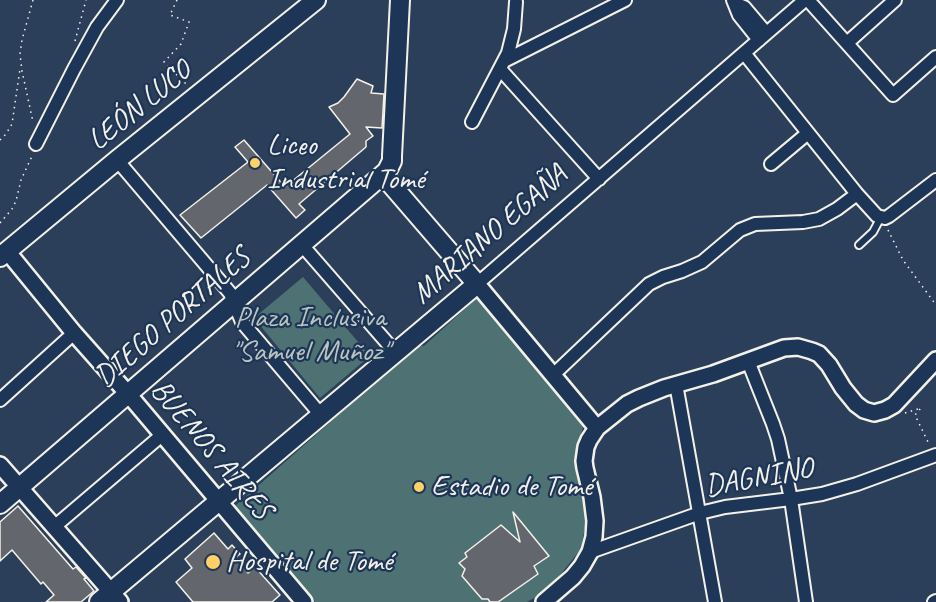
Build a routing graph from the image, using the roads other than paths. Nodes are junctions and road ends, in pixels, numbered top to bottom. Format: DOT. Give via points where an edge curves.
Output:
graph roads {
  1 [pos="117,0"];
  2 [pos="316,0"];
  3 [pos="400,0"];
  4 [pos="625,0"];
  5 [pos="806,0"];
  6 [pos="895,0"];
  7 [pos="515,1"];
  8 [pos="734,2"];
  9 [pos="763,36"];
  10 [pos="847,43"];
  11 [pos="744,53"];
  12 [pos="936,59"];
  13 [pos="502,65"];
  14 [pos="472,122"];
  15 [pos="808,133"];
  16 [pos="36,144"];
  17 [pos="117,160"];
  18 [pos="771,164"];
  19 [pos="383,175"];
  20 [pos="599,179"];
  21 [pos="936,180"];
  22 [pos="857,194"];
  23 [pos="881,218"];
  24 [pos="302,245"];
  25 [pos="859,245"];
  26 [pos="4,254"];
  27 [pos="477,284"];
  28 [pos="235,303"];
  29 [pos="74,333"];
  30 [pos="396,353"];
  31 [pos="936,360"];
  32 [pos="748,361"];
  33 [pos="553,375"];
  34 [pos="676,384"];
  35 [pos="129,394"];
  36 [pos="0,400"];
  37 [pos="321,416"];
  38 [pos="597,428"];
  39 [pos="162,435"];
  40 [pos="935,459"];
  41 [pos="0,465"];
  42 [pos="19,488"];
  43 [pos="791,499"];
  44 [pos="218,501"];
  45 [pos="0,504"];
  46 [pos="699,513"];
  47 [pos="54,527"];
  48 [pos="590,552"];
  49 [pos="110,598"];
  50 [pos="304,602"];
  51 [pos="544,602"];
  52 [pos="715,602"];
  53 [pos="806,602"];
  1 -- 16 [label="street" via="97,27"];
  2 -- 17 [label="main road, LEÓN LUCO"];
  3 -- 19 [label="main road" via="392,156"];
  4 -- 13 [label="street"];
  5 -- 9 [label="street, MARIANO EGAÑA"];
  5 -- 10 [label="street"];
  6 -- 10 [label="street"];
  7 -- 13 [label="street" via="512,41"];
  8 -- 9 [label="street" via="739,15"];
  9 -- 11 [label="street, MARIANO EGAÑA"];
  10 -- 12 [label="street" via="893,95"];
  11 -- 15 [label="street"];
  11 -- 20 [label="street, MARIANO EGAÑA"];
  13 -- 14 [label="street"];
  13 -- 20 [label="street"];
  15 -- 18 [label="street"];
  15 -- 22 [label="street"];
  17 -- 26 [label="main road, LEÓN LUCO"];
  17 -- 28 [label="street" via="230,292"];
  19 -- 24 [label="main road, DIEGO PORTALES"];
  19 -- 27 [label="main road"];
  20 -- 27 [label="street, MARIANO EGAÑA"];
  21 -- 23 [label="street"];
  22 -- 23 [label="street"];
  22 -- 33 [label="street" via="819,219 755,224 740,230 702,262 649,285"];
  23 -- 25 [label="lane"];
  24 -- 28 [label="main road, DIEGO PORTALES"];
  24 -- 30 [label="street"];
  26 -- 29 [label="street, BUENOS AIRES"];
  27 -- 30 [label="main road, MARIANO EGAÑA"];
  27 -- 33 [label="street"];
  28 -- 35 [label="main road, DIEGO PORTALES"];
  28 -- 37 [label="street" via="242,322"];
  29 -- 35 [label="street, BUENOS AIRES"];
  29 -- 36 [label="street"];
  30 -- 37 [label="main road, MARIANO EGAÑA"];
  31 -- 32 [label="street" via="894,405 874,413 856,404 829,365 812,351 784,348"];
  32 -- 34 [label="street"];
  32 -- 43 [label="street" via="773,424"];
  33 -- 38 [label="street"];
  34 -- 38 [label="street" via="639,398"];
  34 -- 46 [label="street"];
  35 -- 39 [label="street, BUENOS AIRES"];
  35 -- 42 [label="main road, DIEGO PORTALES"];
  37 -- 44 [label="main road, MARIANO EGAÑA"];
  38 -- 48 [label="street" via="589,440 584,461 595,521"];
  39 -- 44 [label="street, BUENOS AIRES"];
  39 -- 47 [label="street"];
  40 -- 43 [label="street, DAGNINO" via="840,489"];
  41 -- 42 [label="street"];
  42 -- 45 [label="main road, DIEGO PORTALES"];
  42 -- 47 [label="street"];
  43 -- 46 [label="street, DAGNINO"];
  43 -- 53 [label="street"];
  44 -- 49 [label="main road, MARIANO EGAÑA"];
  44 -- 50 [label="street, BUENOS AIRES"];
  46 -- 48 [label="street, DAGNINO"];
  46 -- 52 [label="street"];
  47 -- 49 [label="street"];
  48 -- 51 [label="street" via="573,577"];
}
